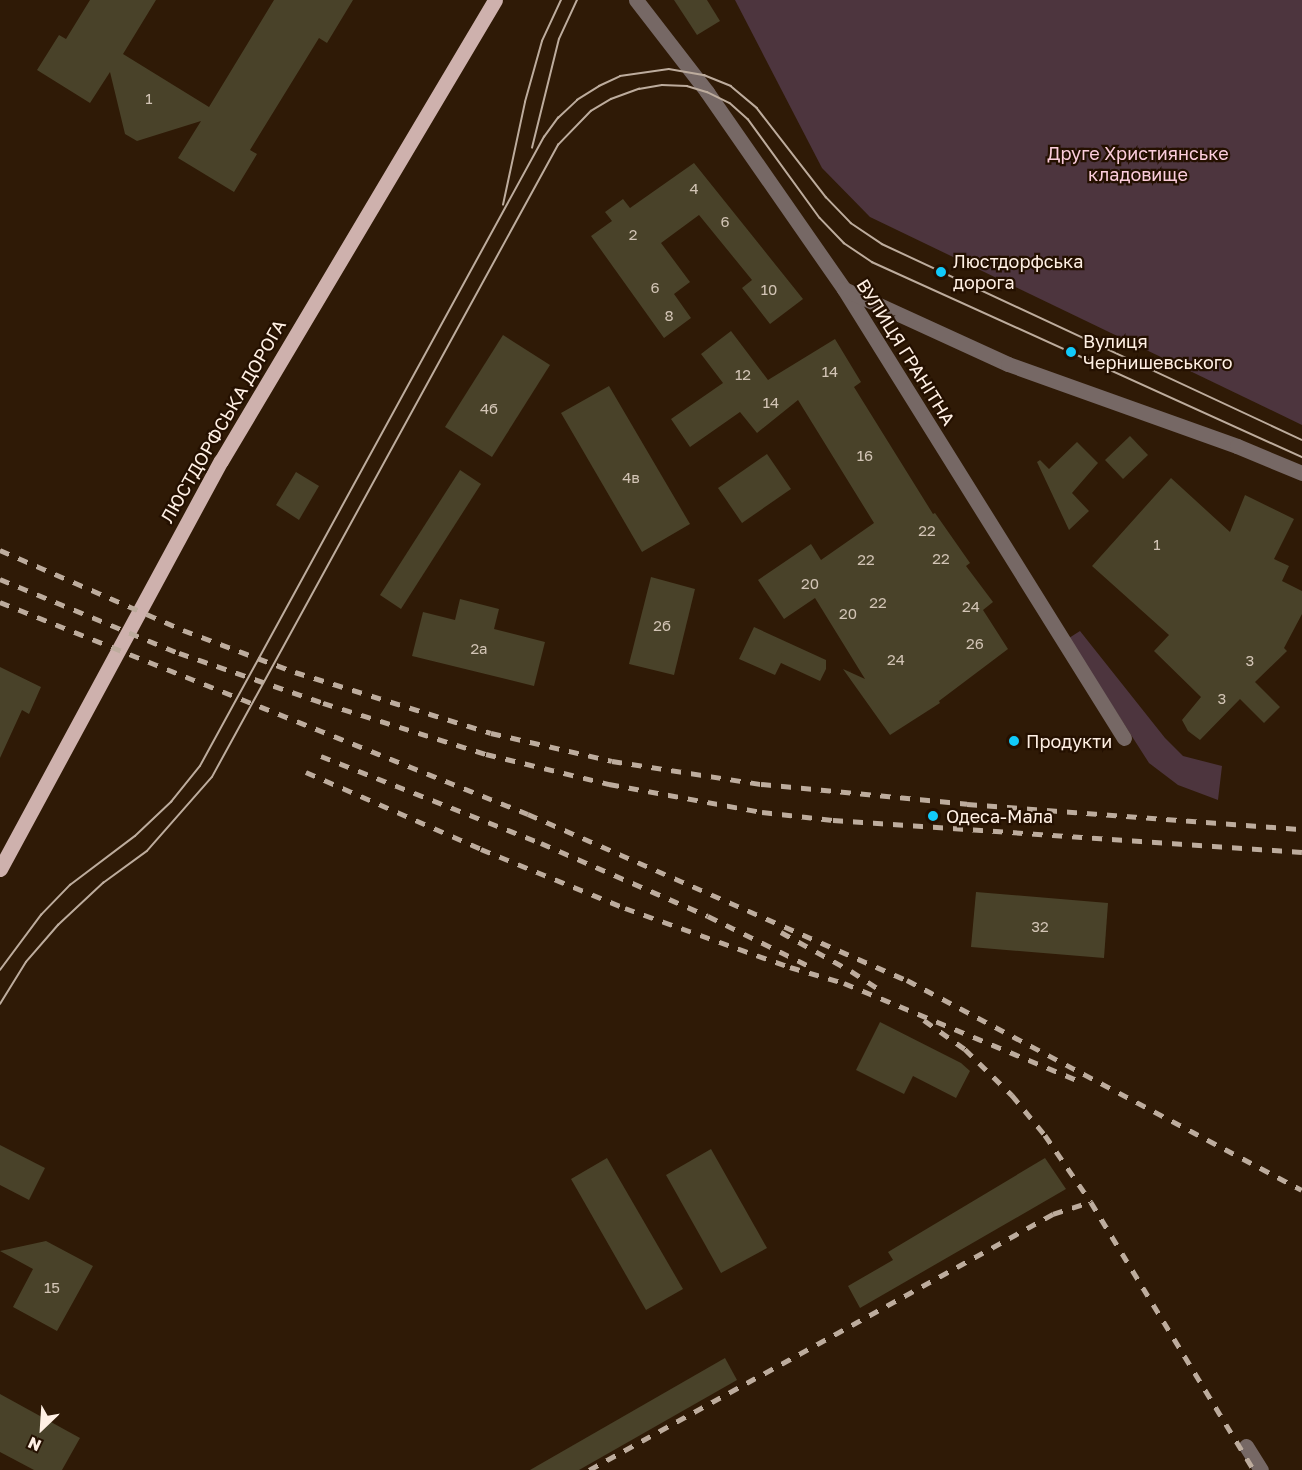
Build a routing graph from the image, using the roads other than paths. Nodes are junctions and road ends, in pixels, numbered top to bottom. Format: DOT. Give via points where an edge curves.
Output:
graph roads {
  1 [pos="495,0"];
  2 [pos="636,0"];
  3 [pos="844,289"];
  4 [pos="1302,473"];
  5 [pos="1124,738"];
  6 [pos="0,869"];
  7 [pos="1246,1446"];
  8 [pos="1261,1470"];
  1 -- 6 [label="main road, ЛЮСТДОРФСЬКА ДОРОГА" via="221,461"];
  2 -- 3 [label="street, ВУЛИЦЯ ГРАНІТНА" via="707,92"];
  3 -- 4 [label="street" via="1008,364"];
  3 -- 5 [label="street, ВУЛИЦЯ ГРАНІТНА"];
  7 -- 8 [label="street"];
}
